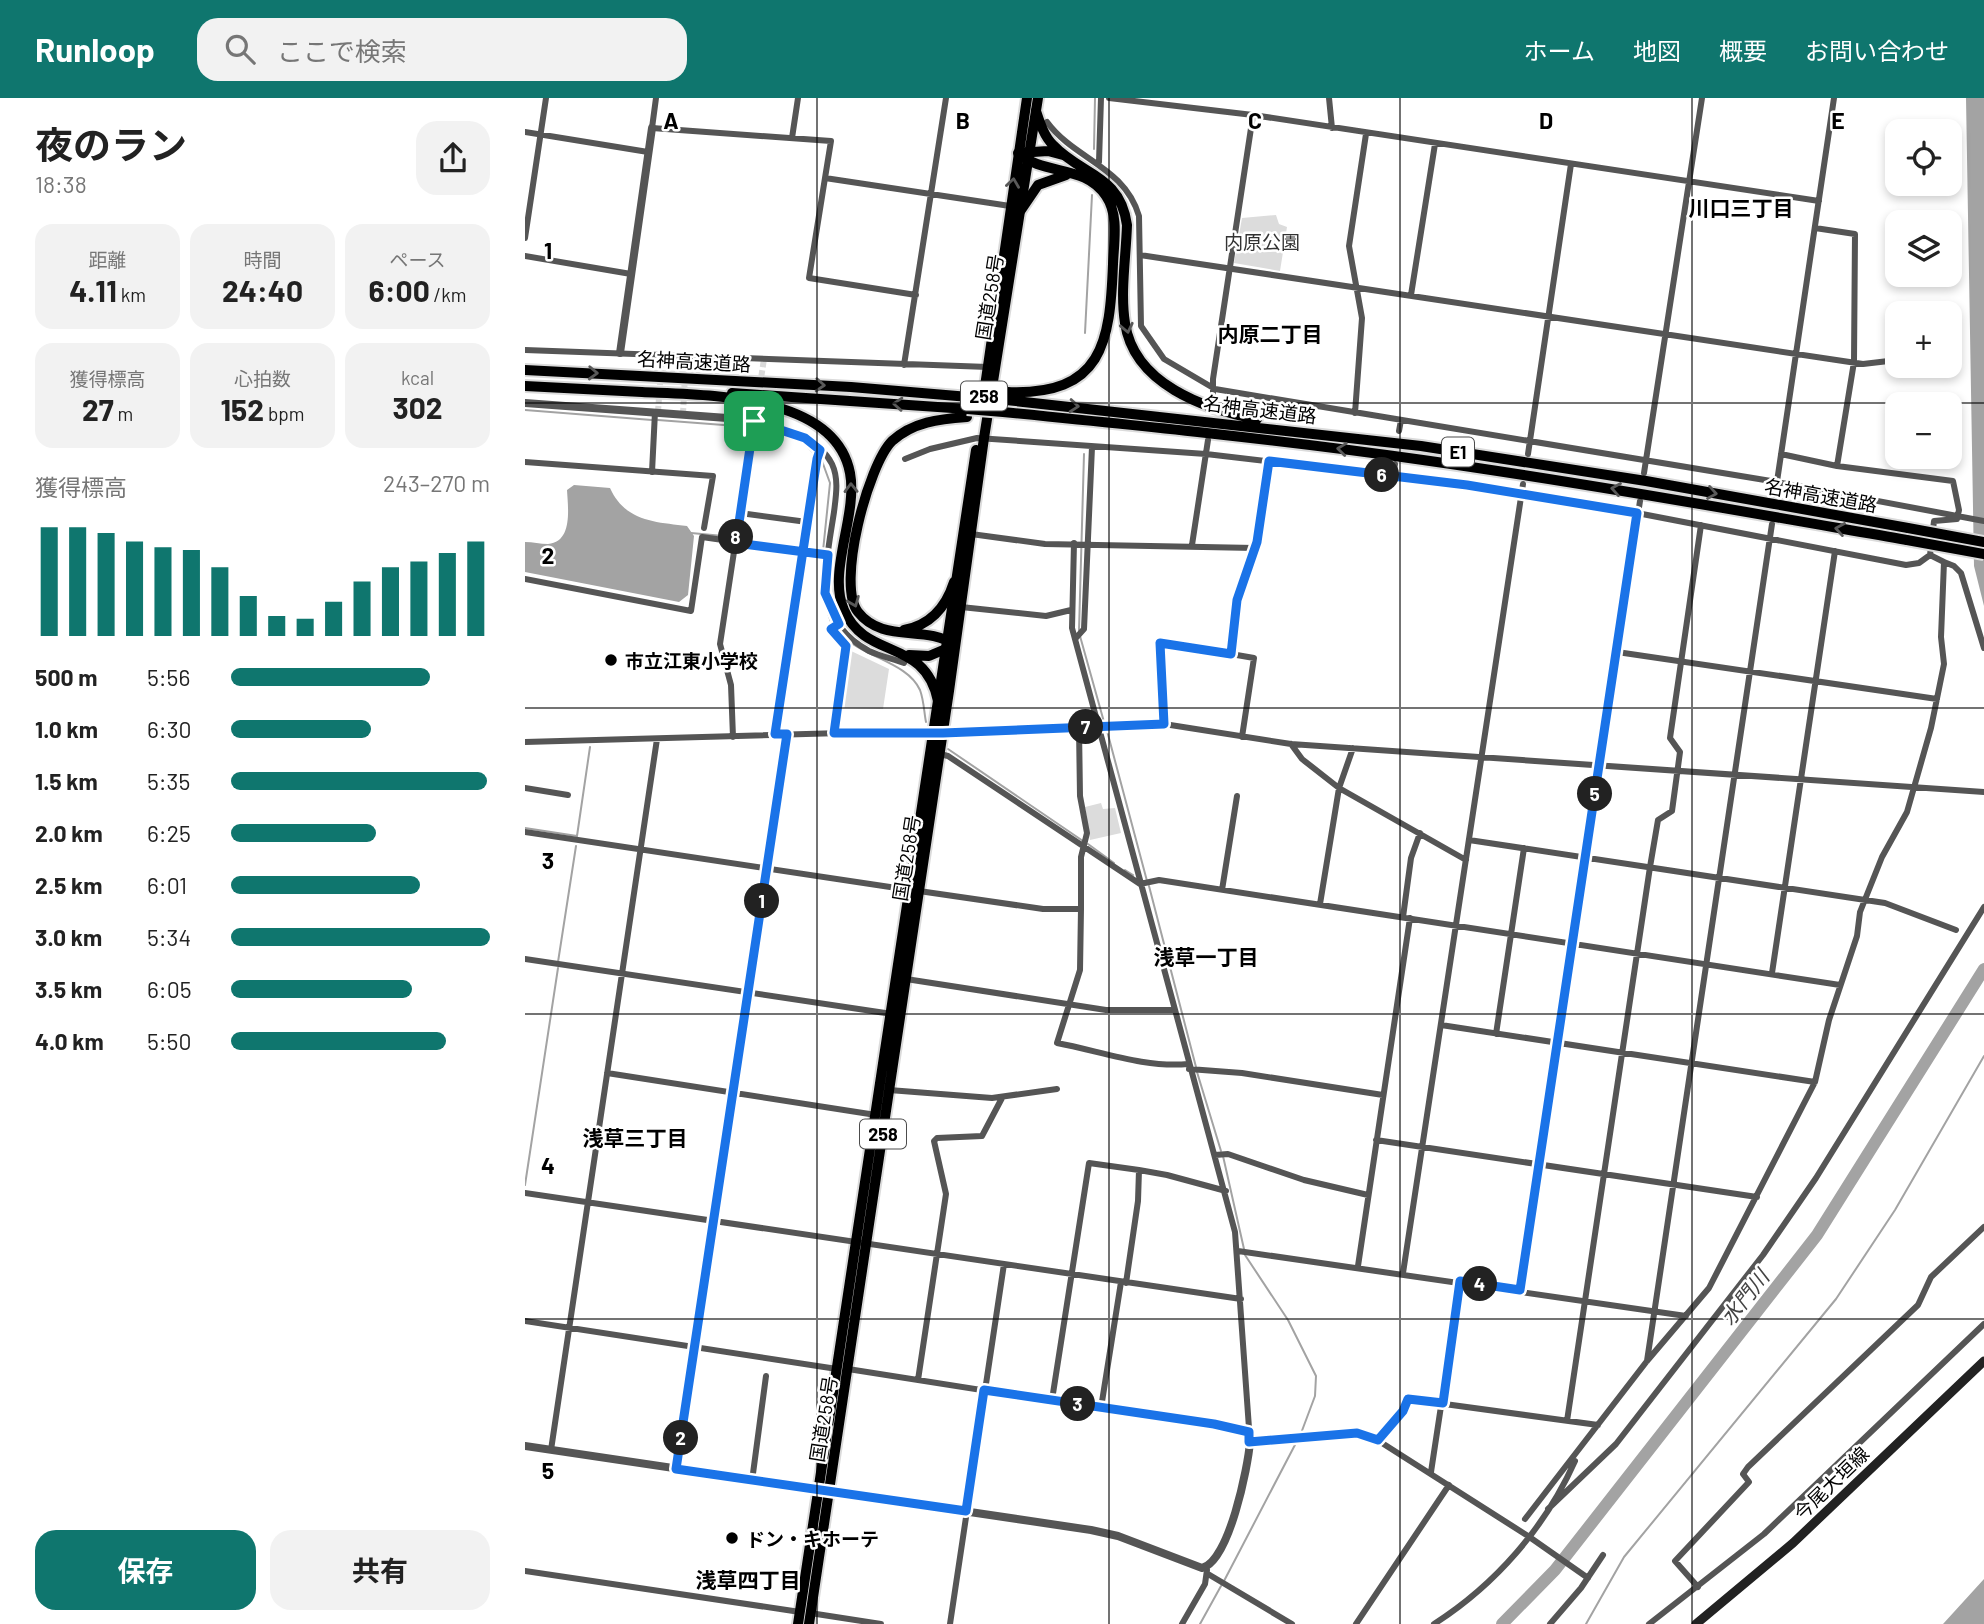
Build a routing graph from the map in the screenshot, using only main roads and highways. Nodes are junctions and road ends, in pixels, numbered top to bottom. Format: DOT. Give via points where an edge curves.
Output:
graph roads {
  1 [pos="1027,98"];
  2 [pos="1038,98"];
  3 [pos="1036,111"];
  4 [pos="1025,156"];
  5 [pos="1066,156"];
  6 [pos="1079,175"];
  7 [pos="1015,208"];
  8 [pos="525,370"];
  9 [pos="525,384"];
  10 [pos="1006,396"];
  11 [pos="967,413"];
  12 [pos="981,438"];
  13 [pos="1509,459"];
  14 [pos="1984,542"];
  15 [pos="1984,554"];
  16 [pos="954,582"];
  17 [pos="887,631"];
  18 [pos="951,641"];
  19 [pos="944,651"];
  20 [pos="903,659"];
  21 [pos="938,701"];
  22 [pos="939,732"];
  23 [pos="914,890"];
  24 [pos="861,1243"];
  25 [pos="1984,1361"];
  26 [pos="805,1618"];
  27 [pos="1696,1624"];
  1 -- 4 [label="highway, 国道258号 / 258"];
  2 -- 3 [label="highway, 国道258号 / 258"];
  3 -- 4 [label="highway, 国道258号 / 258"];
  3 -- 5 [label="highway" via="1048,139"];
  4 -- 5 [label="highway" via="1048,151"];
  4 -- 6 [label="highway"];
  4 -- 7 [label="highway, 国道258号 / 258"];
  5 -- 13 [label="highway, one-way" via="1105,181 1125,210 1127,335 1138,358 1167,386 1244,417"];
  6 -- 7 [label="highway" via="1044,181"];
  6 -- 10 [label="highway" via="1099,187 1113,209 1107,337 1091,364 1073,379 1044,390"];
  7 -- 12 [label="highway, 国道258号 / 258"];
  8 -- 10 [label="highway, 名神高速道路 / E1, one-way, bridge"];
  11 -- 9 [label="highway, 名神高速道路, one-way" via="795,396"];
  20 -- 9 [label="highway, one-way" via="865,636 844,610 839,591 851,473 836,442 820,427 796,414 751,402"];
  10 -- 13 [label="highway, 名神高速道路 / E1, one-way"];
  15 -- 11 [label="highway, 名神高速道路 / E1, one-way, bridge" via="1484,469 1124,424"];
  11 -- 17 [label="highway, one-way" via="925,422 903,433 880,456 868,482 850,592 859,614"];
  12 -- 16 [label="highway, 国道258号 / 258"];
  12 -- 18 [label="highway, 国道258号 / 258" via="961,607"];
  13 -- 14 [label="highway, 名神高速道路 / E1, one-way, bridge"];
  16 -- 17 [label="highway" via="933,617 910,629"];
  16 -- 18 [label="highway, 国道258号 / 258"];
  17 -- 18 [label="highway"];
  18 -- 19 [label="highway, 国道258号 / 258"];
  18 -- 22 [label="highway, 国道258号 / 258"];
  19 -- 20 [label="highway"];
  19 -- 21 [label="highway, 国道258号 / 258"];
  20 -- 21 [label="highway" via="925,668"];
  21 -- 22 [label="highway, 国道258号 / 258"];
  22 -- 23 [label="highway, 国道258号 / 258"];
  22 -- 23 [label="highway, 国道258号 / 258" via="940,754"];
  23 -- 24 [label="highway, 国道258号 / 258" via="876,1115"];
  23 -- 24 [label="highway, 国道258号 / 258" via="906,979"];
  24 -- 26 [label="highway, 国道258号 / 258"];
  25 -- 27 [label="main road, 今尾大垣線" via="1793,1544"];
}
